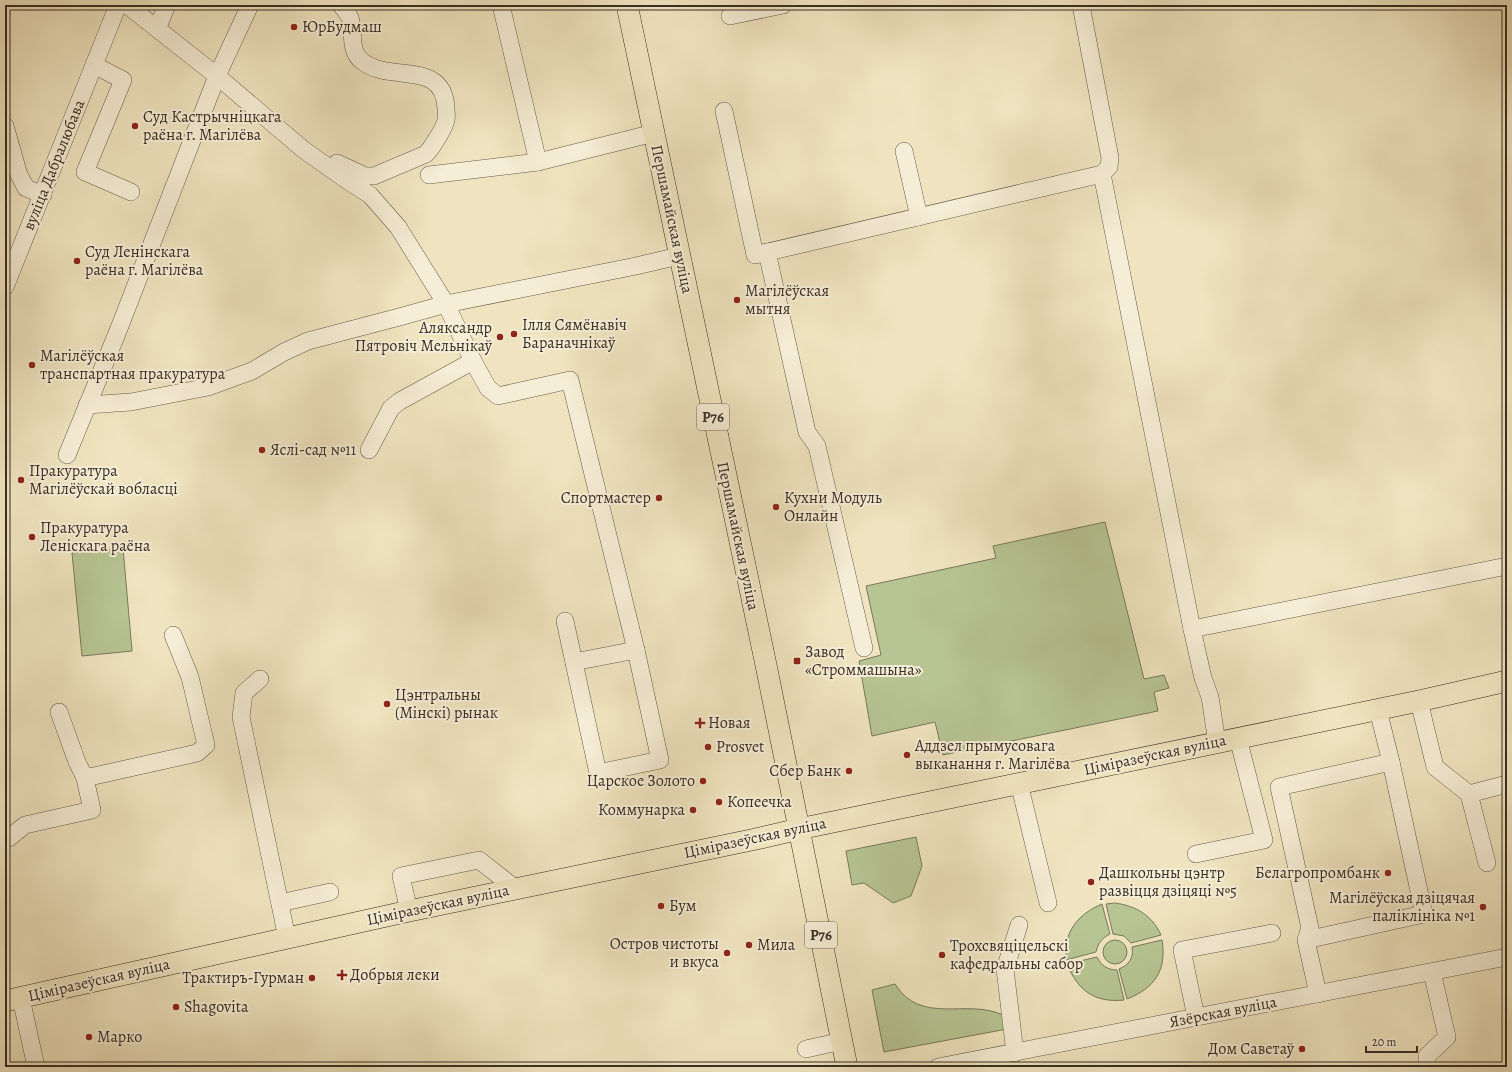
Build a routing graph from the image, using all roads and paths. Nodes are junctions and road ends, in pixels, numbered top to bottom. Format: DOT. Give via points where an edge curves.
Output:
graph roads {
  1 [pos="118,5"];
  2 [pos="127,5"];
  3 [pos="167,5"];
  4 [pos="250,5"];
  5 [pos="341,5"];
  6 [pos="501,5"];
  7 [pos="627,5"];
  8 [pos="782,5"];
  9 [pos="1081,5"];
  10 [pos="730,16"];
  11 [pos="157,29"];
  12 [pos="94,65"];
  13 [pos="217,76"];
  14 [pos="724,111"];
  15 [pos="5,126"];
  16 [pos="654,133"];
  17 [pos="304,150"];
  18 [pos="904,151"];
  19 [pos="538,162"];
  20 [pos="1102,174"];
  21 [pos="429,175"];
  22 [pos="131,192"];
  23 [pos="43,195"];
  24 [pos="919,218"];
  25 [pos="767,252"];
  26 [pos="680,256"];
  27 [pos="7,278"];
  28 [pos="446,304"];
  29 [pos="473,361"];
  30 [pos="87,405"];
  31 [pos="368,450"];
  32 [pos="67,456"];
  33 [pos="1507,566"];
  34 [pos="564,621"];
  35 [pos="1192,629"];
  36 [pos="173,635"];
  37 [pos="864,648"];
  38 [pos="636,650"];
  39 [pos="574,662"];
  40 [pos="260,680"];
  41 [pos="1507,681"];
  42 [pos="1418,701"];
  43 [pos="1378,710"];
  44 [pos="59,712"];
  45 [pos="1238,738"];
  46 [pos="1217,743"];
  47 [pos="1390,762"];
  48 [pos="86,778"];
  49 [pos="1019,783"];
  50 [pos="1507,784"];
  51 [pos="1469,794"];
  52 [pos="799,828"];
  53 [pos="5,839"];
  54 [pos="1196,854"];
  55 [pos="1487,863"];
  56 [pos="516,889"];
  57 [pos="330,892"];
  58 [pos="280,903"];
  59 [pos="1048,903"];
  60 [pos="409,911"];
  61 [pos="1019,925"];
  62 [pos="1272,933"];
  63 [pos="288,938"];
  64 [pos="1306,940"];
  65 [pos="1507,957"];
  66 [pos="1432,972"];
  67 [pos="1318,994"];
  68 [pos="13,999"];
  69 [pos="1196,1017"];
  70 [pos="842,1041"];
  71 [pos="806,1049"];
  72 [pos="1015,1053"];
  73 [pos="36,1067"];
  74 [pos="847,1067"];
  75 [pos="938,1067"];
  76 [pos="1427,1067"];
  1 -- 12 [label="street, вуліца Дабралюбава"];
  2 -- 11 [label="street"];
  3 -- 11 [label="street"];
  4 -- 13 [label="street"];
  5 -- 17 [label="street" via="350,18 353,47 360,60 371,68 426,76 435,82 445,98 446,120 426,154 374,176 365,176 318,152"];
  6 -- 19 [label="street"];
  7 -- 16 [label="main road, Першамайская вуліца / Р76"];
  8 -- 10 [label="street"];
  9 -- 20 [label="street" via="1110,158 1109,167"];
  11 -- 13 [label="street"];
  12 -- 22 [label="street, вуліца Дабралюбава" via="123,80 85,172"];
  12 -- 23 [label="street, вуліца Дабралюбава"];
  13 -- 17 [label="street"];
  13 -- 30 [label="street"];
  14 -- 25 [label="street" via="755,255"];
  15 -- 23 [label="street" via="18,175 26,188"];
  16 -- 19 [label="street"];
  16 -- 26 [label="main road, Першамайская вуліца / Р76"];
  17 -- 28 [label="street" via="370,195 398,227"];
  18 -- 24 [label="street"];
  19 -- 21 [label="street"];
  20 -- 24 [label="street"];
  20 -- 35 [label="street"];
  23 -- 27 [label="street, вуліца Дабралюбава"];
  24 -- 25 [label="street"];
  25 -- 37 [label="street" via="807,432 817,446"];
  26 -- 28 [label="street"];
  26 -- 52 [label="main road, Першамайская вуліца / Р76"];
  28 -- 29 [label="street"];
  28 -- 30 [label="street" via="308,341 252,371 208,387 131,402"];
  29 -- 31 [label="street" via="391,408"];
  29 -- 38 [label="street" via="488,388 498,396 570,380"];
  30 -- 32 [label="street"];
  33 -- 35 [label="street"];
  34 -- 39 [label="street"];
  35 -- 46 [label="street" via="1210,697"];
  36 -- 48 [label="street" via="190,676 206,745 197,753"];
  38 -- 39 [label="street"];
  38 -- 39 [label="street" via="660,760 598,773"];
  40 -- 58 [label="street" via="244,693 241,717"];
  41 -- 42 [label="main road, Ціміразеўская вуліца"];
  42 -- 43 [label="main road, Ціміразеўская вуліца"];
  42 -- 51 [label="street" via="1435,767"];
  43 -- 45 [label="main road, Ціміразеўская вуліца"];
  43 -- 47 [label="street"];
  44 -- 48 [label="street" via="77,762"];
  45 -- 46 [label="main road, Ціміразеўская вуліца"];
  45 -- 54 [label="street" via="1264,840"];
  46 -- 49 [label="main road, Ціміразеўская вуліца"];
  47 -- 64 [label="street" via="1279,787 1310,928"];
  47 -- 64 [label="street" via="1424,914"];
  48 -- 53 [label="street" via="92,810 25,825"];
  49 -- 52 [label="main road, Ціміразеўская вуліца"];
  49 -- 59 [label="street"];
  50 -- 51 [label="street"];
  51 -- 55 [label="street"];
  52 -- 56 [label="main road, Ціміразеўская вуліца"];
  52 -- 70 [label="main road, Першамайская вуліца / Р76"];
  56 -- 60 [label="main road, Ціміразеўская вуліца"];
  56 -- 60 [label="street" via="479,860 401,876"];
  57 -- 58 [label="street"];
  58 -- 63 [label="street"];
  60 -- 63 [label="main road, Ціміразеўская вуліца"];
  61 -- 72 [label="street" via="1005,969"];
  62 -- 69 [label="street" via="1182,950"];
  63 -- 68 [label="main road, Ціміразеўская вуліца"];
  64 -- 67 [label="street"];
  65 -- 66 [label="street, Язёрская вуліца"];
  66 -- 67 [label="street, Язёрская вуліца"];
  66 -- 76 [label="street" via="1447,1037 1427,1056"];
  67 -- 69 [label="street, Язёрская вуліца"];
  68 -- 73 [label="street"];
  69 -- 72 [label="street, Язёрская вуліца"];
  70 -- 71 [label="street"];
  70 -- 74 [label="main road, Першамайская вуліца / Р76"];
  72 -- 75 [label="street, Язёрская вуліца"];
}
